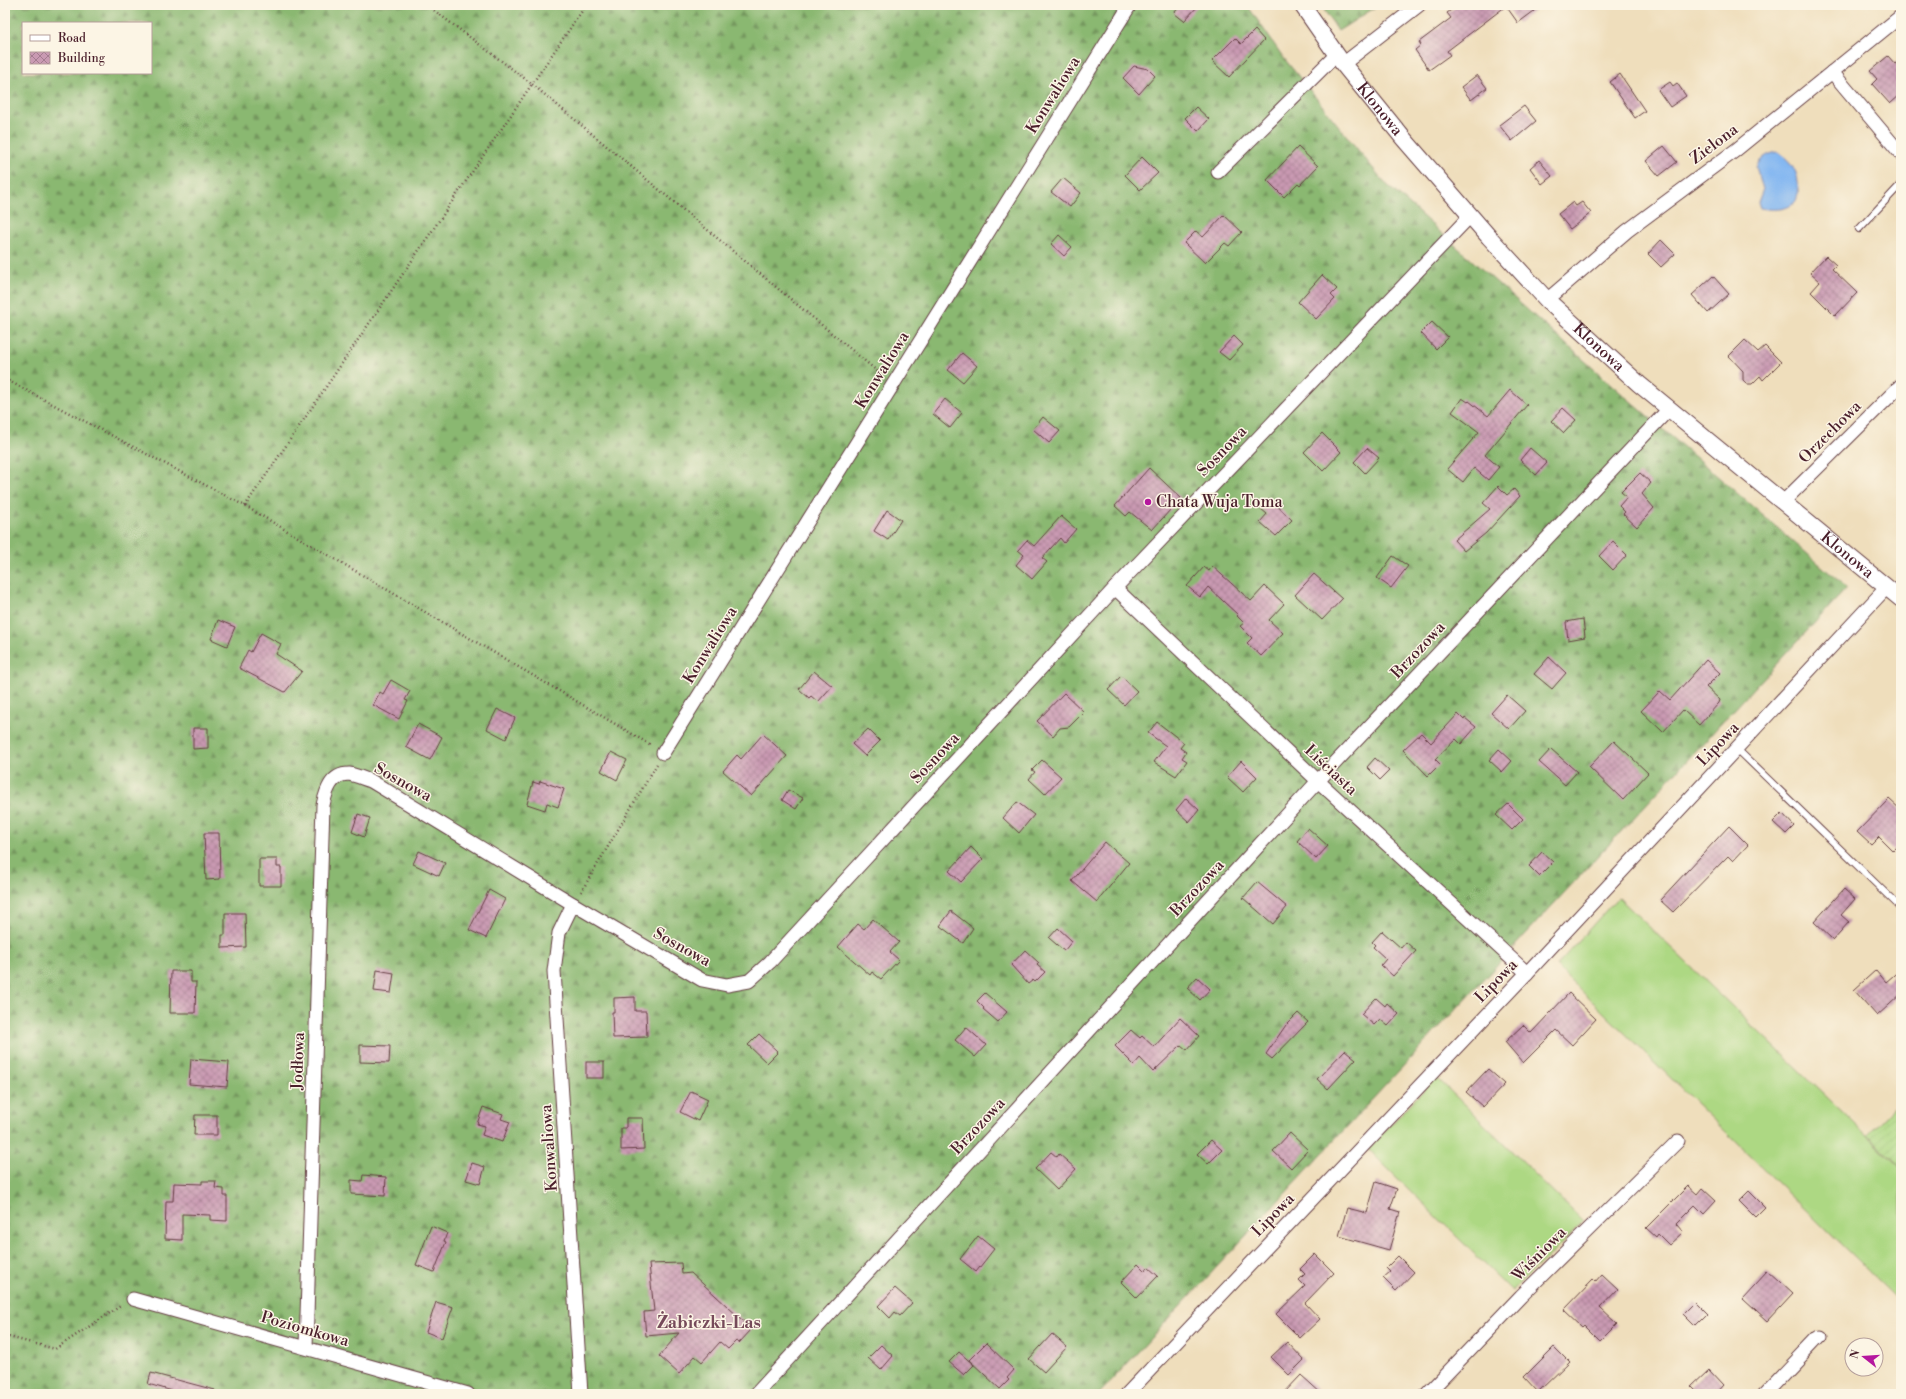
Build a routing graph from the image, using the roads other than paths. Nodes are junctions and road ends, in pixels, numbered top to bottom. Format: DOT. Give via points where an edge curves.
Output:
graph roads {
  1 [pos="1130,5"];
  2 [pos="1302,5"];
  3 [pos="1419,5"];
  4 [pos="1901,16"];
  5 [pos="1340,60"];
  6 [pos="1832,72"];
  7 [pos="1901,154"];
  8 [pos="1218,172"];
  9 [pos="1901,184"];
  10 [pos="1471,215"];
  11 [pos="1859,229"];
  12 [pos="1547,300"];
  13 [pos="1901,385"];
  14 [pos="1669,409"];
  15 [pos="1783,502"];
  16 [pos="1887,587"];
  17 [pos="1115,588"];
  18 [pos="1901,599"];
  19 [pos="1737,749"];
  20 [pos="663,753"];
  21 [pos="334,779"];
  22 [pos="1318,781"];
  23 [pos="573,904"];
  24 [pos="1901,908"];
  25 [pos="1527,974"];
  26 [pos="1678,1141"];
  27 [pos="133,1299"];
  28 [pos="1819,1336"];
  29 [pos="306,1347"];
  30 [pos="468,1394"];
  31 [pos="581,1394"];
  32 [pos="756,1394"];
  33 [pos="1127,1394"];
  34 [pos="1427,1394"];
  35 [pos="1765,1394"];
  1 -- 20 [label="street, Konwaliowa"];
  2 -- 5 [label="street, Klonowa"];
  3 -- 5 [label="street"];
  4 -- 6 [label="street, Zielona"];
  5 -- 8 [label="street"];
  5 -- 10 [label="street, Klonowa" via="1403,138"];
  6 -- 7 [label="street"];
  6 -- 12 [label="street, Zielona" via="1736,150 1627,230"];
  9 -- 11 [label="lane"];
  10 -- 12 [label="street, Klonowa"];
  10 -- 17 [label="street, Sosnowa"];
  12 -- 14 [label="street, Klonowa" via="1610,359"];
  13 -- 15 [label="street, Orzechowa"];
  14 -- 15 [label="street, Klonowa"];
  14 -- 22 [label="street, Brzozowa"];
  15 -- 16 [label="street, Klonowa"];
  16 -- 18 [label="street, Klonowa"];
  16 -- 19 [label="street, Lipowa"];
  17 -- 22 [label="street, Liściasta"];
  17 -- 23 [label="street, Sosnowa" via="770,962 749,981 727,985 702,980"];
  19 -- 24 [label="lane"];
  19 -- 25 [label="street, Lipowa"];
  21 -- 23 [label="street, Sosnowa" via="349,774 371,781"];
  21 -- 29 [label="street, Jodłowa" via="326,789 323,805"];
  22 -- 25 [label="street, Liściasta"];
  22 -- 32 [label="street, Brzozowa"];
  23 -- 31 [label="street, Konwaliowa" via="559,933 554,971"];
  25 -- 33 [label="street, Lipowa"];
  26 -- 34 [label="street, Wiśniowa" via="1521,1296"];
  27 -- 29 [label="street, Poziomkowa"];
  28 -- 35 [label="street"];
  29 -- 30 [label="street, Poziomkowa"];
}
